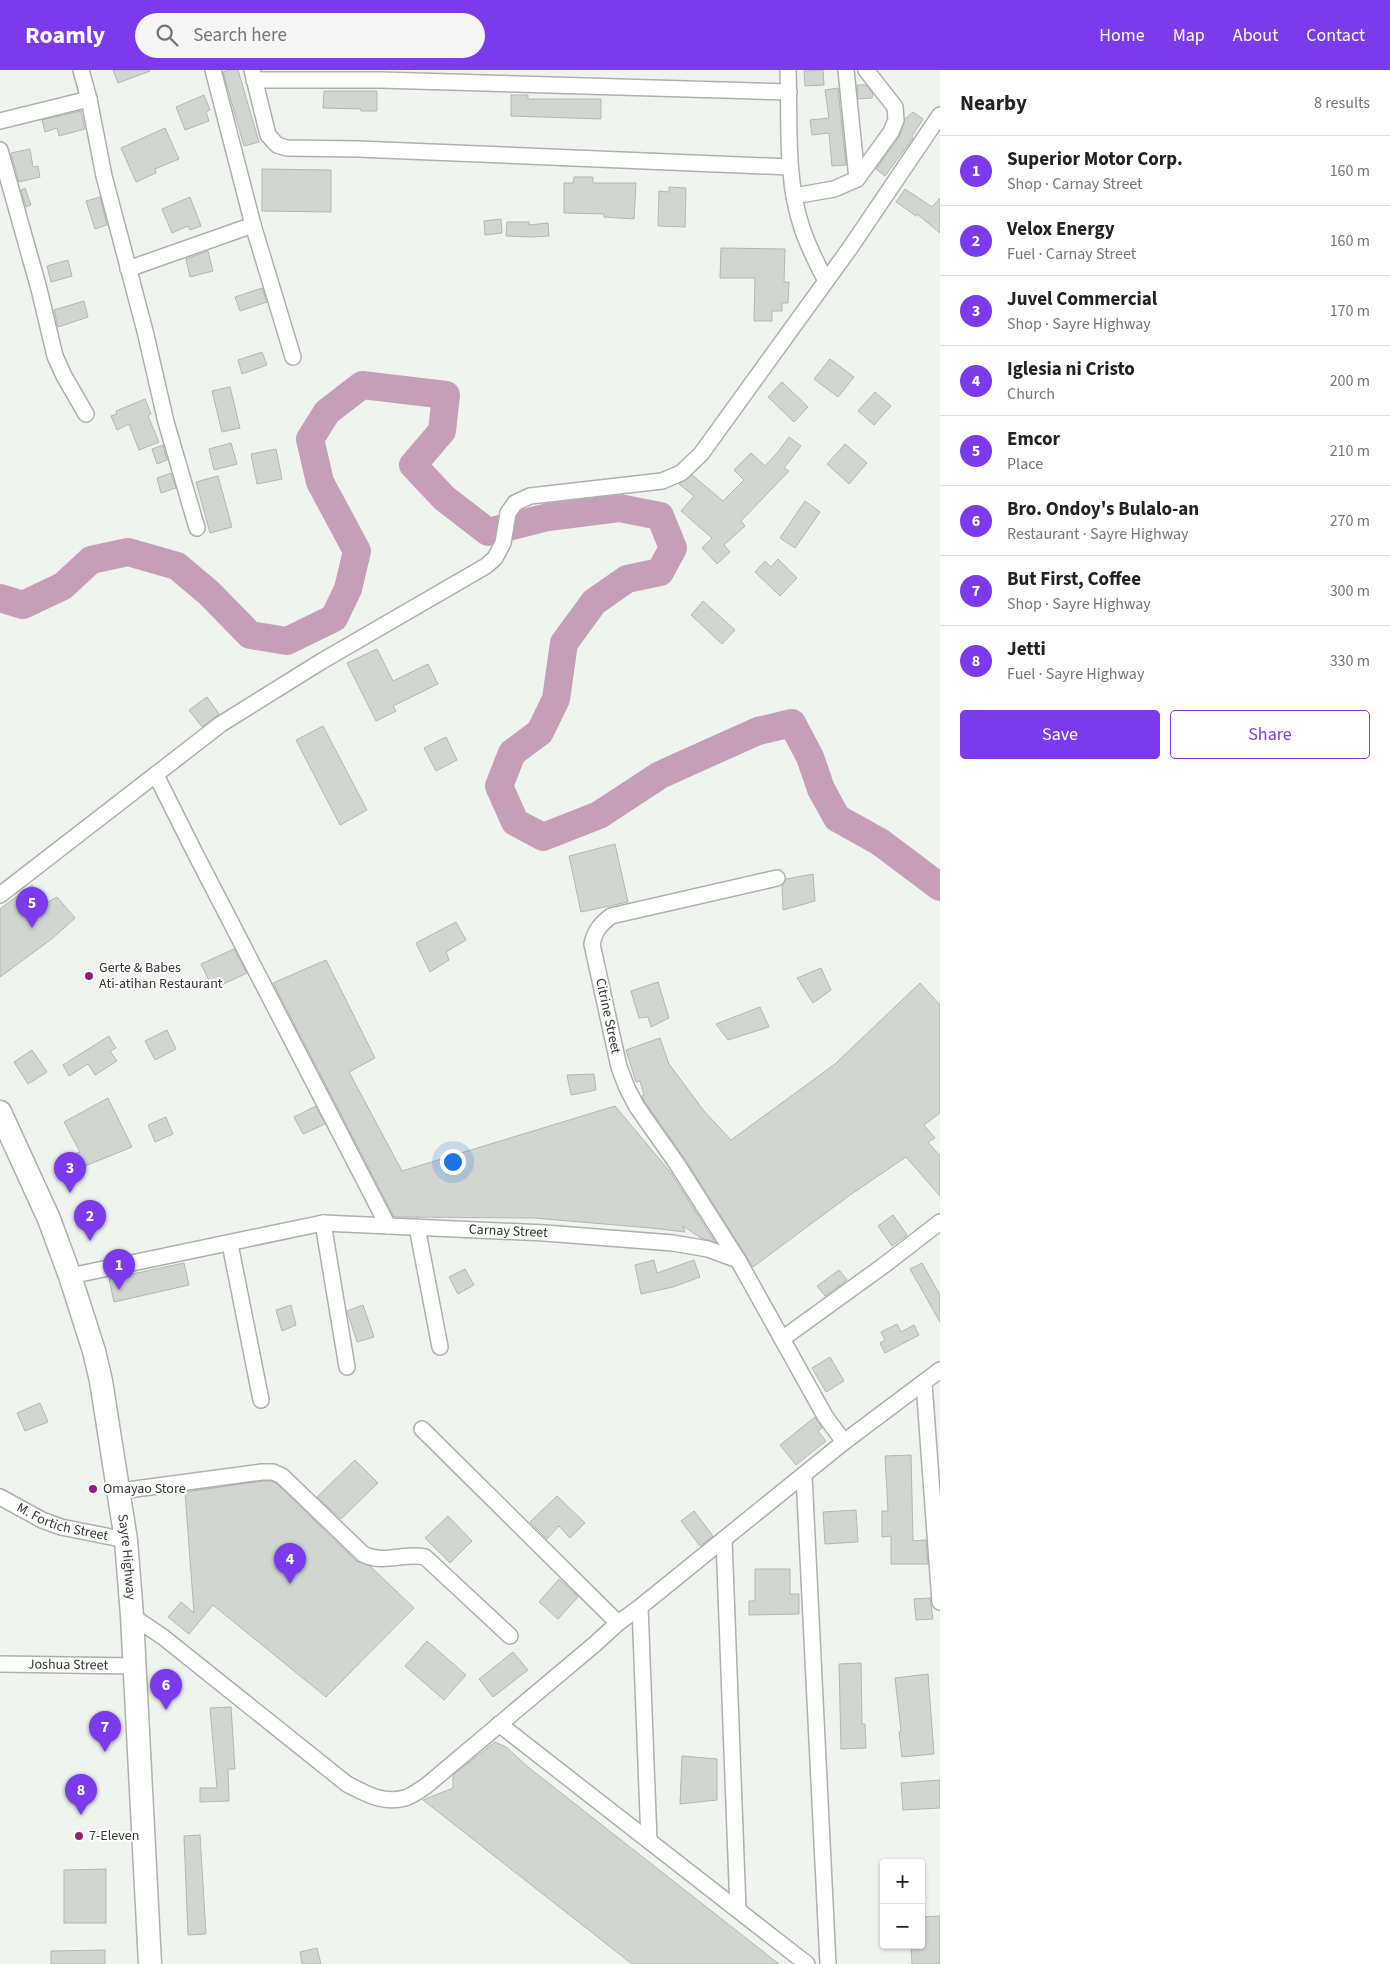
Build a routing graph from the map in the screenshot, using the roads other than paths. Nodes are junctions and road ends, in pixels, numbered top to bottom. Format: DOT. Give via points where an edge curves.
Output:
graph roads {
  1 [pos="81,70"];
  2 [pos="213,70"];
  3 [pos="788,70"];
  4 [pos="846,70"];
  5 [pos="866,70"];
  6 [pos="253,75"];
  7 [pos="789,92"];
  8 [pos="89,99"];
  9 [pos="940,115"];
  10 [pos="0,121"];
  11 [pos="0,150"];
  12 [pos="790,167"];
  13 [pos="857,179"];
  14 [pos="794,196"];
  15 [pos="253,225"];
  16 [pos="128,269"];
  17 [pos="826,281"];
  18 [pos="293,357"];
  19 [pos="86,414"];
  20 [pos="196,528"];
  21 [pos="156,775"];
  22 [pos="777,878"];
  23 [pos="0,895"];
  24 [pos="0,1112"];
  25 [pos="940,1222"];
  26 [pos="323,1223"];
  27 [pos="388,1226"];
  28 [pos="418,1227"];
  29 [pos="230,1244"];
  30 [pos="738,1260"];
  31 [pos="70,1276"];
  32 [pos="782,1339"];
  33 [pos="440,1347"];
  34 [pos="347,1367"];
  35 [pos="940,1370"];
  36 [pos="924,1384"];
  37 [pos="261,1400"];
  38 [pos="422,1429"];
  39 [pos="844,1442"];
  40 [pos="804,1475"];
  41 [pos="120,1492"];
  42 [pos="0,1497"];
  43 [pos="724,1539"];
  44 [pos="126,1540"];
  45 [pos="940,1602"];
  46 [pos="640,1607"];
  47 [pos="132,1616"];
  48 [pos="618,1623"];
  49 [pos="510,1636"];
  50 [pos="0,1664"];
  51 [pos="134,1666"];
  52 [pos="498,1724"];
  53 [pos="649,1841"];
  54 [pos="738,1910"];
  55 [pos="150,1964"];
  56 [pos="806,1964"];
  57 [pos="828,1964"];
  1 -- 8 [label="street"];
  2 -- 15 [label="street"];
  3 -- 7 [label="street"];
  4 -- 13 [label="street"];
  5 -- 13 [label="street" via="896,107 897,114 891,132"];
  6 -- 7 [label="street"];
  6 -- 12 [label="street" via="268,135 277,145 288,148"];
  7 -- 12 [label="street"];
  8 -- 10 [label="street"];
  8 -- 16 [label="street" via="104,176"];
  9 -- 17 [label="street"];
  11 -- 19 [label="street" via="55,356"];
  12 -- 14 [label="street"];
  13 -- 14 [label="street" via="834,189"];
  14 -- 17 [label="street" via="804,235"];
  15 -- 16 [label="street"];
  15 -- 18 [label="street"];
  16 -- 20 [label="street"];
  17 -- 21 [label="street" via="701,454 681,472 662,481 530,496 516,503 508,513 502,543 495,558 486,566 221,724"];
  21 -- 23 [label="street"];
  21 -- 27 [label="street"];
  22 -- 30 [label="street, Citrine Street" via="611,916 601,924 592,944 619,1067 627,1088"];
  24 -- 31 [label="highway, Sayre Highway" via="49,1219"];
  25 -- 32 [label="street"];
  26 -- 27 [label="street, Carnay Street"];
  26 -- 29 [label="street, Carnay Street"];
  26 -- 34 [label="street"];
  27 -- 28 [label="street, Carnay Street"];
  28 -- 30 [label="street, Carnay Street" via="673,1243 708,1249"];
  28 -- 33 [label="street"];
  29 -- 31 [label="street, Carnay Street"];
  29 -- 37 [label="street"];
  30 -- 32 [label="street"];
  31 -- 41 [label="highway, Sayre Highway" via="101,1381"];
  32 -- 39 [label="street" via="825,1416"];
  35 -- 36 [label="street"];
  36 -- 39 [label="street"];
  36 -- 45 [label="street"];
  38 -- 48 [label="street"];
  39 -- 40 [label="street"];
  40 -- 43 [label="street"];
  40 -- 57 [label="street"];
  41 -- 44 [label="highway, Sayre Highway"];
  41 -- 49 [label="street" via="273,1472 282,1476 363,1554 381,1560 414,1555 426,1557"];
  42 -- 44 [label="street, M. Fortich Street" via="61,1527"];
  43 -- 46 [label="street"];
  43 -- 54 [label="street"];
  44 -- 47 [label="highway, Sayre Highway"];
  46 -- 48 [label="street"];
  46 -- 53 [label="street"];
  47 -- 51 [label="highway, Sayre Highway"];
  47 -- 52 [label="street" via="163,1637 347,1784 383,1800 406,1798 426,1786"];
  48 -- 52 [label="street"];
  50 -- 51 [label="street, Joshua Street"];
  51 -- 55 [label="highway, Sayre Highway"];
  52 -- 53 [label="street"];
  53 -- 54 [label="street"];
  54 -- 56 [label="street"];
}
